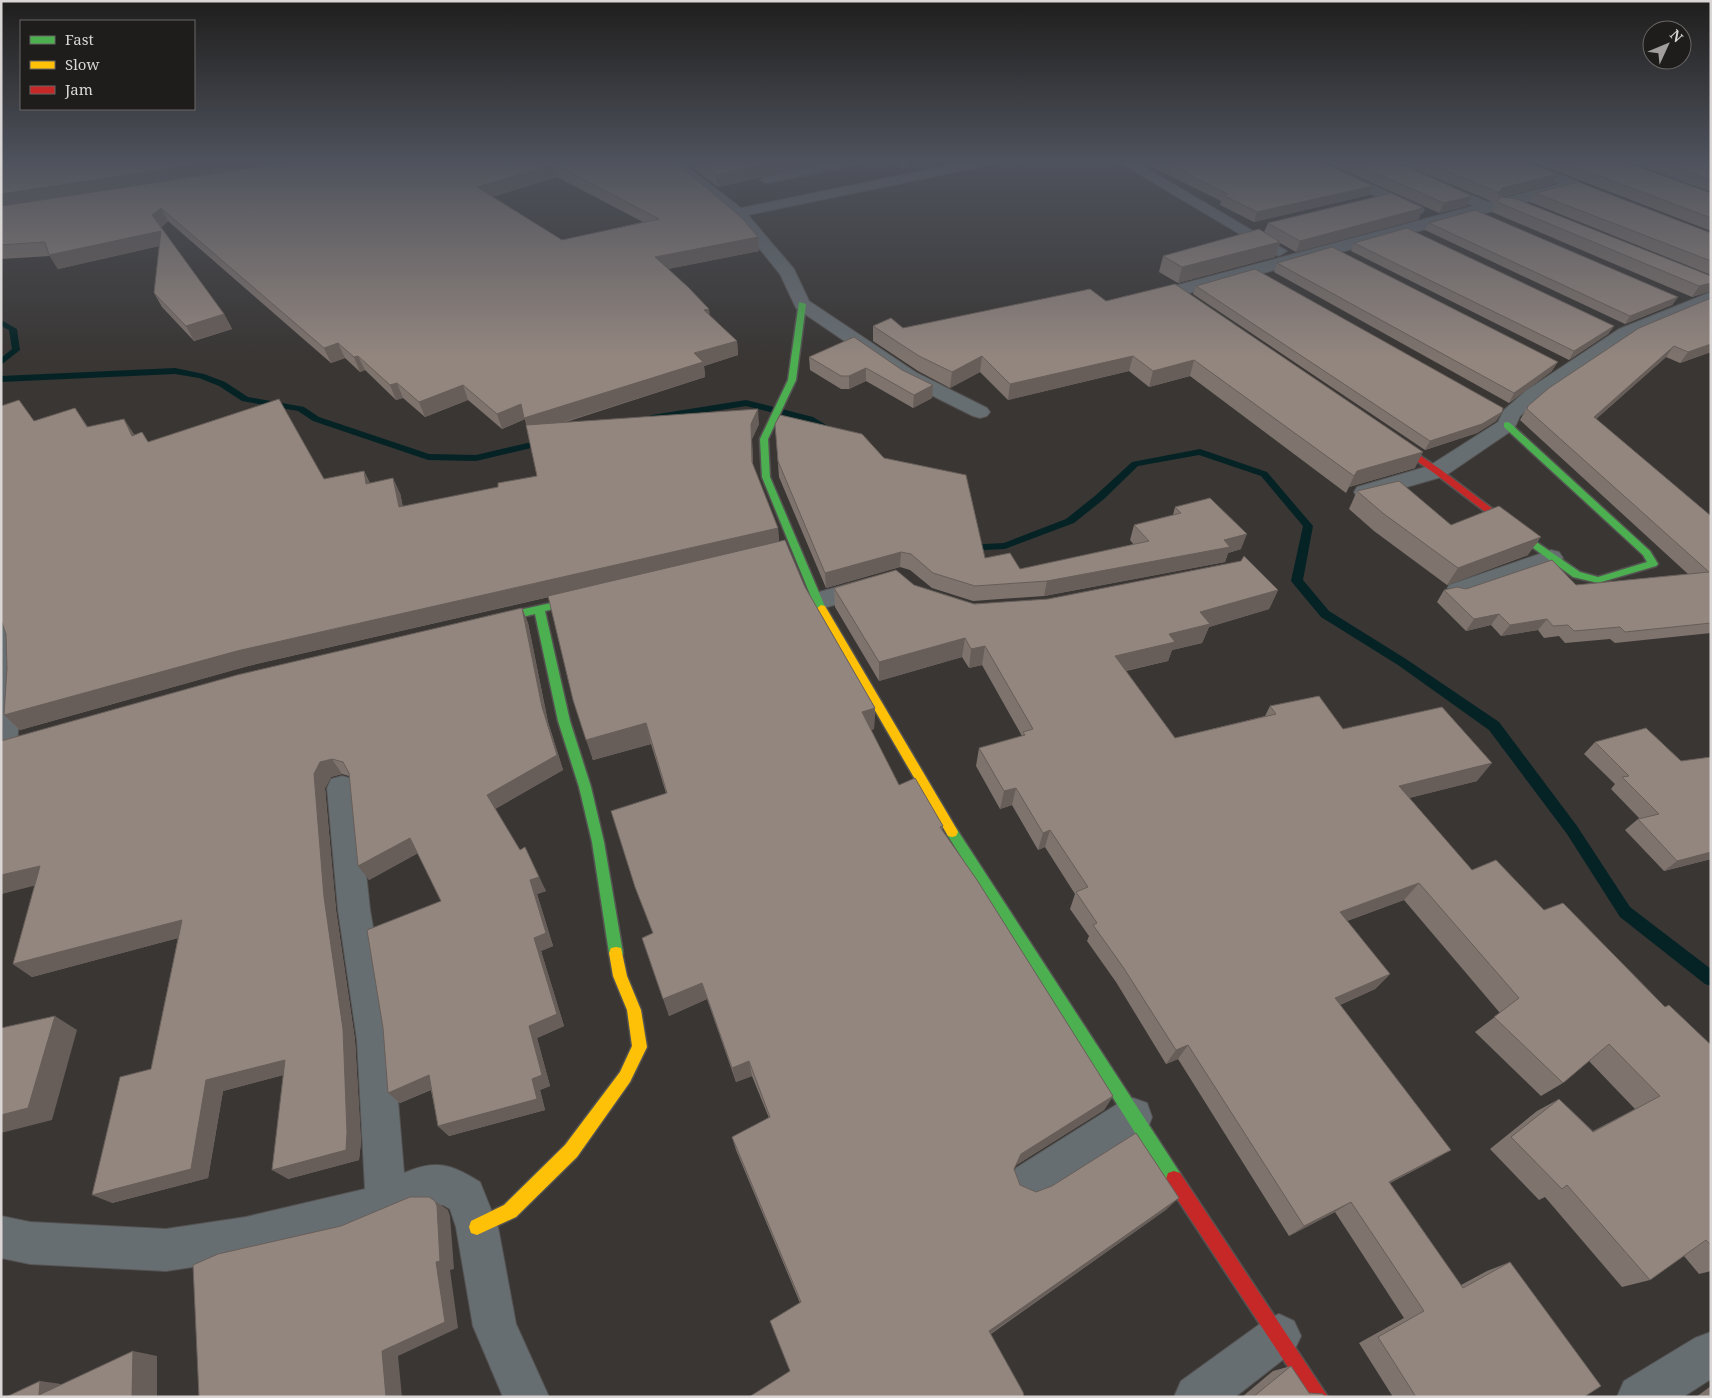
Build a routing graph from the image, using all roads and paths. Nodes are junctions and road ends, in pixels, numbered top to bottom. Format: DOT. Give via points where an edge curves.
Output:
graph roads {
  1 [pos="750,227"];
  2 [pos="1240,227"];
  3 [pos="1264,227"];
  4 [pos="1411,227"];
  5 [pos="1405,229"];
  6 [pos="1246,231"];
  7 [pos="1431,242"];
  8 [pos="1331,249"];
  9 [pos="1293,259"];
  10 [pos="1358,263"];
  11 [pos="1255,270"];
  12 [pos="1281,284"];
  13 [pos="1174,291"];
  14 [pos="1711,297"];
  15 [pos="1674,298"];
  16 [pos="1191,302"];
  17 [pos="1130,303"];
  18 [pos="802,304"];
  19 [pos="1692,305"];
  20 [pos="1608,325"];
  21 [pos="1625,333"];
  22 [pos="1553,362"];
  23 [pos="1571,371"];
  24 [pos="1494,404"];
  25 [pos="980,412"];
  26 [pos="1509,419"];
  27 [pos="1380,431"];
  28 [pos="1437,470"];
  29 [pos="1358,494"];
  30 [pos="1551,558"];
  31 [pos="891,580"];
  32 [pos="1458,591"];
  33 [pos="595,596"];
  34 [pos="816,601"];
  35 [pos="539,609"];
  36 [pos="481,623"];
  37 [pos="1,629"];
  38 [pos="5,746"];
  39 [pos="342,788"];
  40 [pos="1133,1117"];
  41 [pos="1030,1182"];
  42 [pos="386,1200"];
  43 [pos="477,1228"];
  44 [pos="1,1237"];
  45 [pos="1279,1336"];
  46 [pos="1711,1354"];
  47 [pos="526,1397"];
  48 [pos="1197,1397"];
  49 [pos="1318,1397"];
  50 [pos="1640,1397"];
  1 -- 18 [label="street" via="788,273"];
  2 -- 6 [label="street"];
  3 -- 6 [label="street"];
  4 -- 5 [label="street"];
  5 -- 7 [label="street"];
  5 -- 8 [label="street"];
  6 -- 9 [label="street"];
  8 -- 9 [label="street"];
  8 -- 10 [label="street"];
  9 -- 11 [label="street"];
  11 -- 12 [label="street"];
  11 -- 13 [label="street"];
  13 -- 16 [label="street"];
  13 -- 17 [label="street"];
  14 -- 19 [label="street"];
  15 -- 19 [label="street"];
  18 -- 25 [label="street" via="910,377"];
  18 -- 34 [label="street" via="792,380 764,440 766,477 791,551"];
  19 -- 21 [label="street"];
  20 -- 21 [label="street"];
  21 -- 23 [label="street"];
  22 -- 23 [label="street"];
  23 -- 26 [label="street" via="1534,394"];
  24 -- 26 [label="street"];
  26 -- 28 [label="street"];
  26 -- 30 [label="street" via="1647,553 1653,564 1598,580 1577,575"];
  27 -- 28 [label="street"];
  28 -- 29 [label="street"];
  28 -- 30 [label="street"];
  30 -- 32 [label="street"];
  31 -- 34 [label="street"];
  33 -- 35 [label="street"];
  34 -- 40 [label="street" via="941,815"];
  35 -- 36 [label="street"];
  35 -- 43 [label="street" via="564,721 589,806 620,976 634,1010 640,1047 625,1077 571,1151 510,1211"];
  37 -- 38 [label="street" via="8,669"];
  39 -- 42 [label="street" via="354,910 375,1040"];
  40 -- 41 [label="street"];
  40 -- 45 [label="street"];
  42 -- 43 [label="street" via="423,1185 448,1185 466,1196"];
  42 -- 44 [label="street" via="357,1213 246,1238 166,1250 30,1242"];
  43 -- 47 [label="street" via="495,1326"];
  45 -- 48 [label="street"];
  45 -- 49 [label="street"];
  46 -- 50 [label="street"];
}
